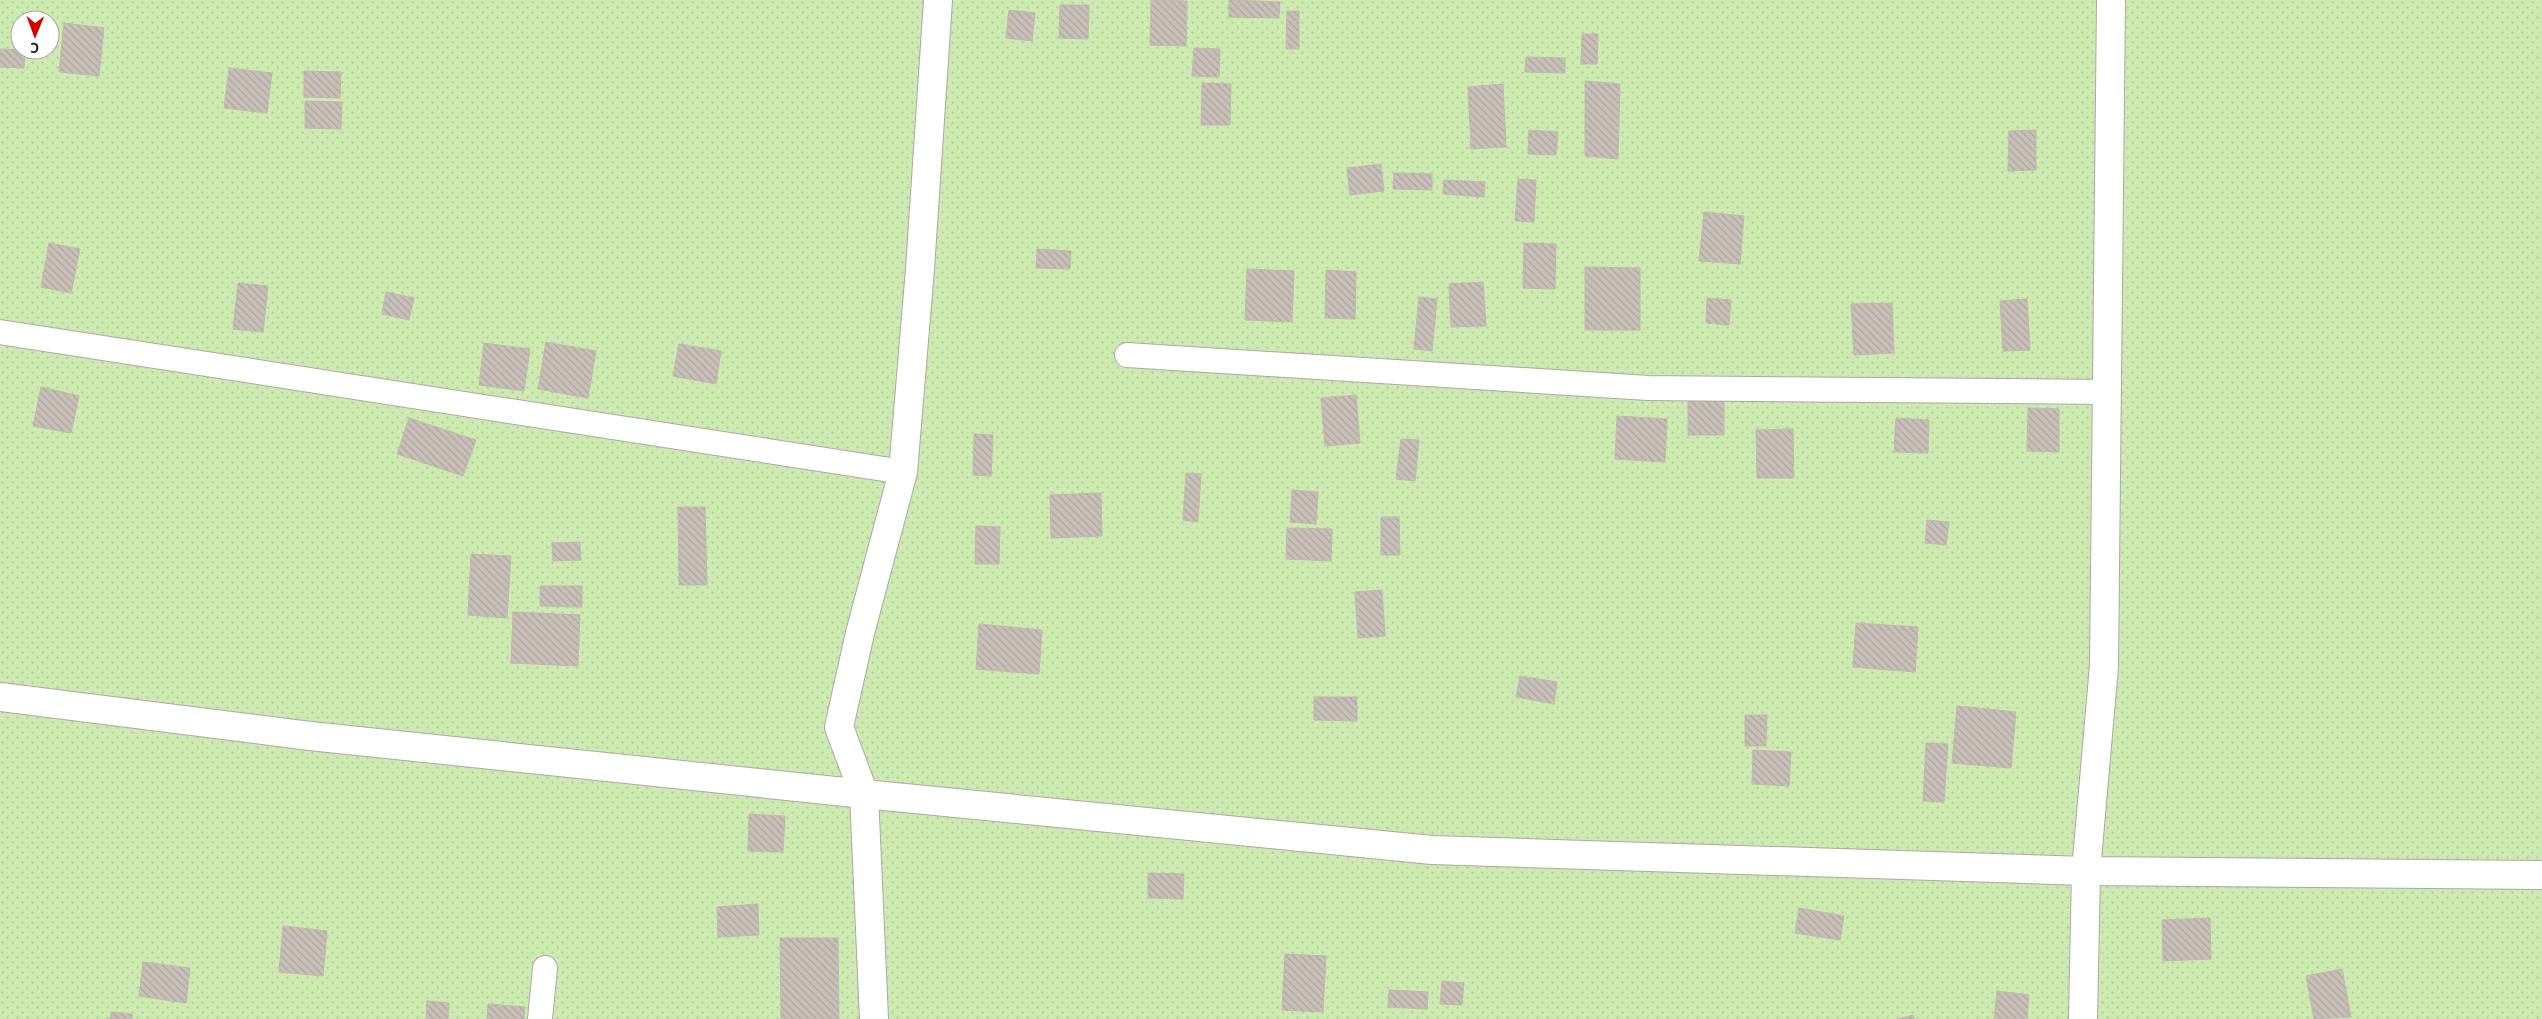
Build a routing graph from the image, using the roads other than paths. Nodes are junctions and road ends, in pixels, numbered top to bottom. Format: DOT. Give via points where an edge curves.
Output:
graph roads {
  1 [pos="938,0"];
  2 [pos="2111,0"];
  3 [pos="0,332"];
  4 [pos="1127,354"];
  5 [pos="2106,392"];
  6 [pos="903,472"];
  7 [pos="0,697"];
  8 [pos="864,794"];
  9 [pos="2086,872"];
  10 [pos="2542,875"];
  11 [pos="545,968"];
  12 [pos="540,1019"];
  13 [pos="874,1019"];
  14 [pos="2083,1019"];
  1 -- 6 [label="street"];
  2 -- 5 [label="street"];
  3 -- 6 [label="lane"];
  4 -- 5 [label="lane" via="1648,388"];
  5 -- 9 [label="street" via="2104,666"];
  6 -- 8 [label="street" via="860,633 839,727"];
  7 -- 8 [label="street" via="320,737"];
  8 -- 9 [label="street" via="1432,850"];
  8 -- 13 [label="street"];
  9 -- 10 [label="street"];
  9 -- 14 [label="street"];
  11 -- 12 [label="lane"];
}
